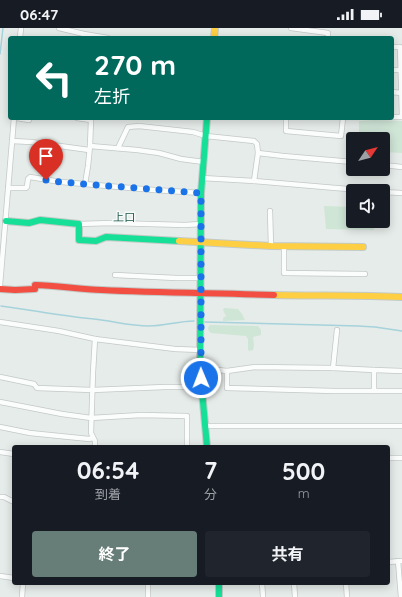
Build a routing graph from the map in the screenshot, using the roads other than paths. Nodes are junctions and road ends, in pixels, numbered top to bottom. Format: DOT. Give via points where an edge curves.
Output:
graph roads {
  1 [pos="59,28"];
  2 [pos="291,28"];
  3 [pos="96,36"];
  4 [pos="328,36"];
  5 [pos="401,47"];
  6 [pos="401,70"];
  7 [pos="394,92"];
  8 [pos="401,93"];
  9 [pos="402,117"];
  10 [pos="14,120"];
  11 [pos="92,120"];
  12 [pos="208,120"];
  13 [pos="286,120"];
  14 [pos="343,120"];
  15 [pos="206,136"];
  16 [pos="12,141"];
  17 [pos="89,148"];
  18 [pos="118,148"];
  19 [pos="258,153"];
  20 [pos="346,161"];
  21 [pos="204,162"];
  22 [pos="390,166"];
  23 [pos="402,167"];
  24 [pos="202,178"];
  25 [pos="254,181"];
  26 [pos="84,184"];
  27 [pos="8,188"];
  28 [pos="346,189"];
  29 [pos="201,193"];
  30 [pos="390,193"];
  31 [pos="402,194"];
  32 [pos="270,211"];
  33 [pos="6,221"];
  34 [pos="79,224"];
  35 [pos="201,224"];
  36 [pos="201,242"];
  37 [pos="271,246"];
  38 [pos="284,246"];
  39 [pos="364,247"];
  40 [pos="365,274"];
  41 [pos="115,275"];
  42 [pos="201,278"];
  43 [pos="0,285"];
  44 [pos="0,289"];
  45 [pos="201,293"];
  46 [pos="402,297"];
  47 [pos="0,322"];
  48 [pos="337,330"];
  49 [pos="95,339"];
  50 [pos="200,350"];
  51 [pos="200,368"];
  52 [pos="333,368"];
  53 [pos="374,370"];
  54 [pos="227,371"];
  55 [pos="402,371"];
  56 [pos="0,377"];
  57 [pos="201,387"];
  58 [pos="92,390"];
  59 [pos="374,391"];
  60 [pos="402,391"];
  61 [pos="0,402"];
  62 [pos="92,418"];
  63 [pos="205,426"];
  64 [pos="402,426"];
  65 [pos="0,427"];
  66 [pos="93,438"];
  67 [pos="95,445"];
  68 [pos="187,445"];
  69 [pos="207,445"];
  70 [pos="0,452"];
  71 [pos="12,454"];
  72 [pos="390,458"];
  73 [pos="402,458"];
  74 [pos="0,497"];
  75 [pos="12,501"];
  76 [pos="400,561"];
  77 [pos="390,562"];
  78 [pos="0,576"];
  79 [pos="12,578"];
  80 [pos="23,585"];
  81 [pos="148,585"];
  82 [pos="219,585"];
  83 [pos="262,585"];
  84 [pos="294,585"];
  85 [pos="346,585"];
  86 [pos="22,597"];
  87 [pos="148,597"];
  88 [pos="219,597"];
  89 [pos="263,597"];
  90 [pos="295,597"];
  91 [pos="347,597"];
  92 [pos="401,597"];
  1 -- 3 [label="street"];
  2 -- 4 [label="street" via="328,33"];
  5 -- 6 [label="street"];
  6 -- 8 [label="street"];
  7 -- 8 [label="street"];
  8 -- 9 [label="street"];
  10 -- 16 [label="street"];
  11 -- 17 [label="street"];
  12 -- 15 [label="street"];
  13 -- 14 [label="street" via="286,131 342,136"];
  15 -- 18 [label="street" via="193,132 128,126"];
  15 -- 19 [label="street" via="254,141"];
  15 -- 21 [label="street"];
  16 -- 17 [label="street"];
  16 -- 27 [label="street"];
  17 -- 18 [label="street"];
  17 -- 26 [label="street"];
  18 -- 21 [label="street"];
  19 -- 20 [label="street"];
  19 -- 25 [label="street"];
  21 -- 24 [label="street"];
  22 -- 23 [label="street"];
  24 -- 25 [label="street"];
  24 -- 29 [label="street"];
  25 -- 28 [label="street"];
  26 -- 27 [label="street" via="30,177 26,188"];
  26 -- 29 [label="street"];
  27 -- 33 [label="street"];
  29 -- 35 [label="street"];
  30 -- 31 [label="street"];
  32 -- 37 [label="street"];
  33 -- 34 [label="street" via="30,223 40,220"];
  33 -- 43 [label="street"];
  34 -- 35 [label="street"];
  34 -- 36 [label="street" via="78,240 96,241 106,237"];
  35 -- 36 [label="street"];
  36 -- 37 [label="street"];
  36 -- 42 [label="street"];
  37 -- 38 [label="street"];
  38 -- 39 [label="street"];
  38 -- 40 [label="street" via="284,273"];
  41 -- 42 [label="street"];
  42 -- 45 [label="street"];
  44 -- 45 [label="street" via="35,289 35,285 47,285 91,290"];
  45 -- 46 [label="street"];
  45 -- 50 [label="street"];
  47 -- 49 [label="street"];
  48 -- 52 [label="street"];
  49 -- 50 [label="street"];
  49 -- 58 [label="street"];
  50 -- 51 [label="street"];
  51 -- 54 [label="street"];
  51 -- 57 [label="street"];
  52 -- 53 [label="street"];
  52 -- 54 [label="street" via="255,367"];
  53 -- 55 [label="street"];
  53 -- 59 [label="street"];
  54 -- 59 [label="street" via="227,388"];
  56 -- 58 [label="street" via="34,384 37,388"];
  57 -- 58 [label="street"];
  57 -- 63 [label="street"];
  58 -- 62 [label="street"];
  59 -- 60 [label="street"];
  61 -- 62 [label="street"];
  62 -- 66 [label="street"];
  62 -- 68 [label="street" via="187,416"];
  63 -- 64 [label="street"];
  63 -- 69 [label="street"];
  65 -- 66 [label="street" via="30,433"];
  66 -- 67 [label="street"];
  70 -- 71 [label="street"];
  72 -- 73 [label="street"];
  74 -- 75 [label="street"];
  76 -- 77 [label="street"];
  76 -- 92 [label="street"];
  78 -- 79 [label="street"];
  80 -- 86 [label="street"];
  81 -- 87 [label="street"];
  82 -- 88 [label="street"];
  83 -- 89 [label="street"];
  84 -- 90 [label="street"];
  85 -- 91 [label="street"];
}
